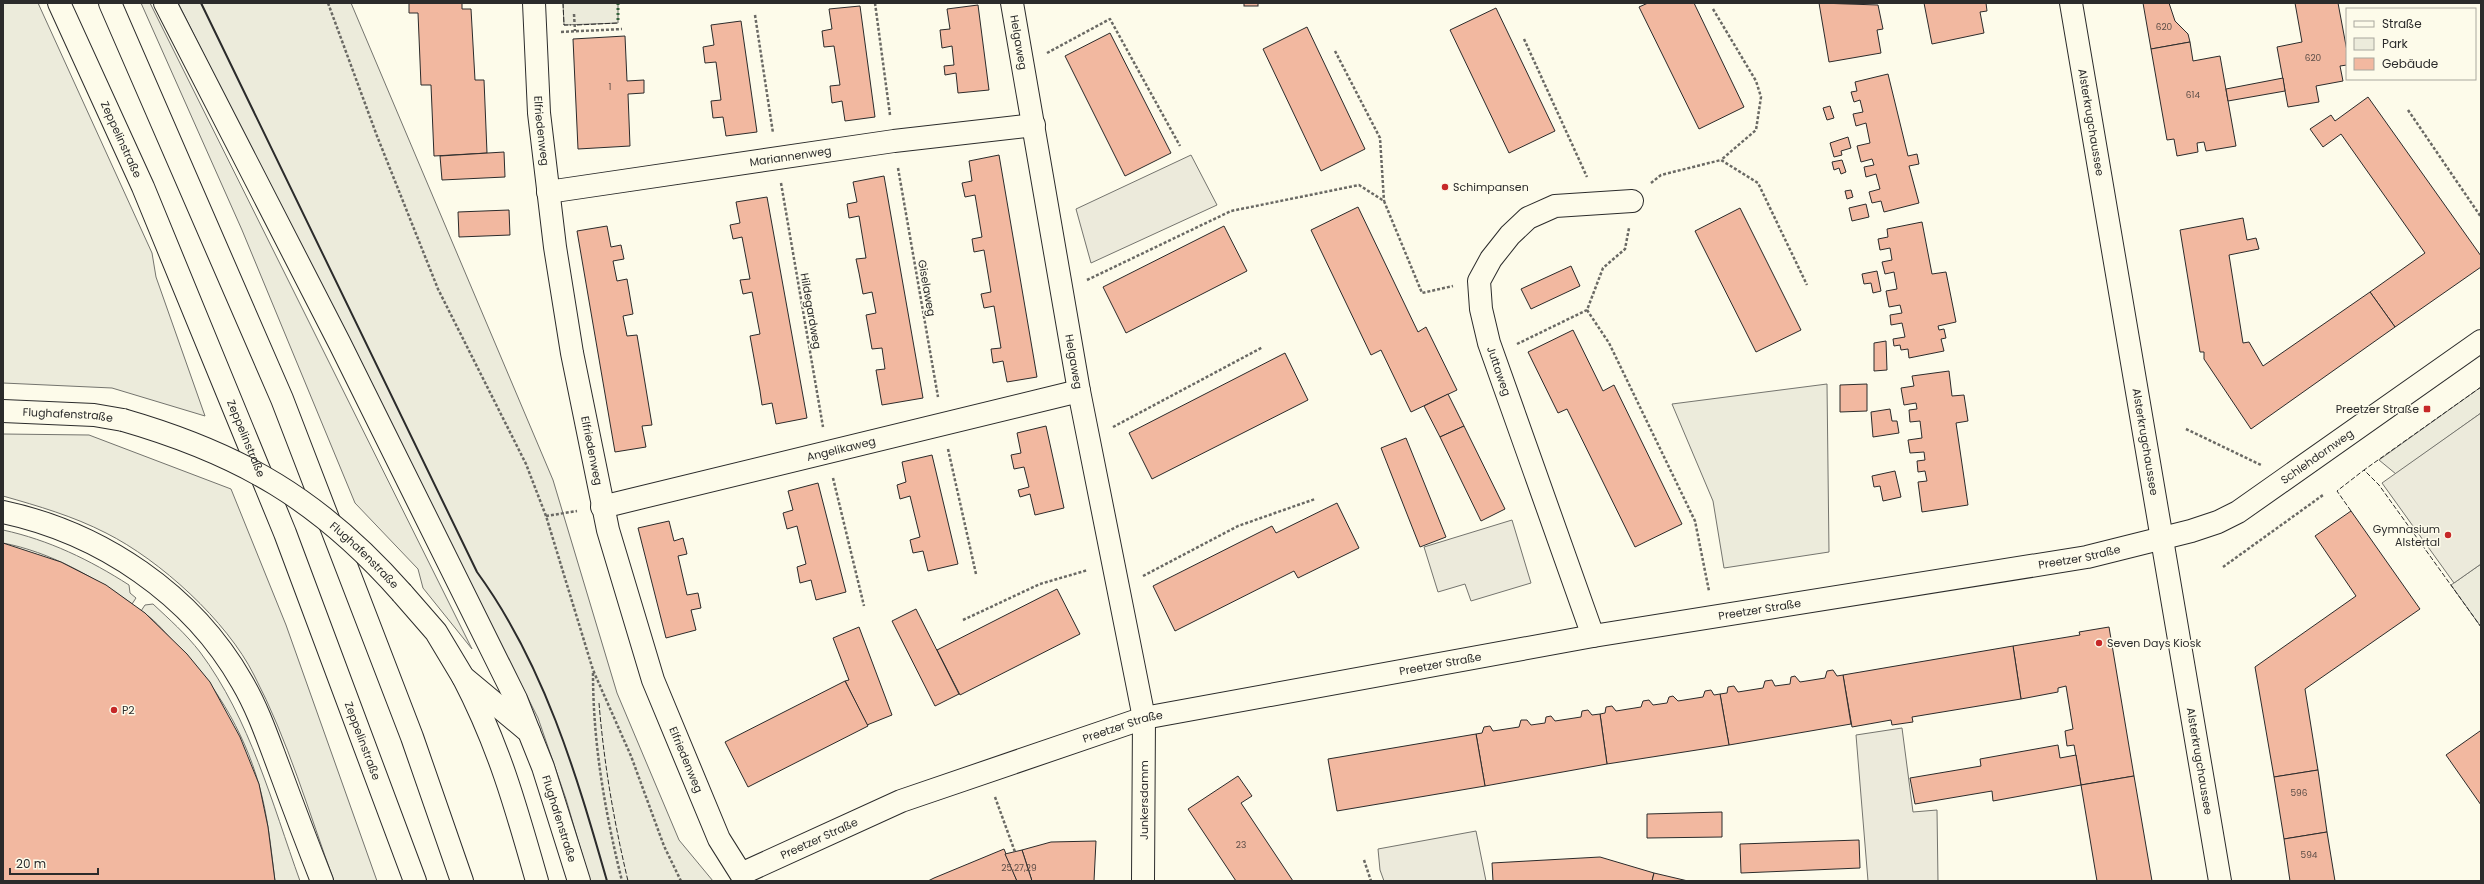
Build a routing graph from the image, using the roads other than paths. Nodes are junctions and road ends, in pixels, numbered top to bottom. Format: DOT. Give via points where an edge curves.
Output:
graph roads {
  1 [pos="59,3"];
  2 [pos="110,3"];
  3 [pos="165,3"];
  4 [pos="534,3"];
  5 [pos="1012,3"];
  6 [pos="2072,3"];
  7 [pos="1034,125"];
  8 [pos="548,192"];
  9 [pos="1632,201"];
  10 [pos="2481,341"];
  11 [pos="1079,391"];
  12 [pos="3,411"];
  13 [pos="602,507"];
  14 [pos="3,512"];
  15 [pos="2163,539"];
  16 [pos="1593,636"];
  17 [pos="463,677"];
  18 [pos="1144,718"];
  19 [pos="529,732"];
  20 [pos="741,874"];
  21 [pos="322,881"];
  22 [pos="415,881"];
  23 [pos="462,881"];
  24 [pos="537,881"];
  25 [pos="578,881"];
  26 [pos="1143,881"];
  27 [pos="2220,881"];
  1 -- 22 [label="main road, Zeppelinstraße" via="143,187 285,533"];
  2 -- 23 [label="main road" via="282,399 412,737"];
  3 -- 19 [label="main road" via="340,344 516,699"];
  4 -- 8 [label="main road, Elfriedenweg" via="534,33"];
  5 -- 7 [label="main road, Helgaweg"];
  6 -- 15 [label="main road, Alsterkrugchaussee"];
  7 -- 8 [label="main road, Mariannenweg" via="776,158"];
  7 -- 11 [label="main road, Helgaweg"];
  8 -- 13 [label="main road, Elfriedenweg" via="572,353"];
  9 -- 16 [label="main road, Juttaweg" via="1555,206 1528,218 1491,259 1479,281 1481,309 1494,356"];
  10 -- 15 [label="main road, Schlehdornweg" via="2238,512 2218,522"];
  11 -- 13 [label="main road, Angelikaweg"];
  11 -- 18 [label="main road, Helgaweg"];
  12 -- 17 [label="main road, Flughafenstraße, bridge" via="94,415 123,420 195,443 262,474 325,518 375,562 436,632"];
  13 -- 20 [label="main road, Elfriedenweg" via="653,680 719,839"];
  14 -- 21 [label="main road" via="32,518 106,550 148,578 206,629 228,659 260,716"];
  15 -- 16 [label="main road, Preetzer Straße" via="2087,557"];
  15 -- 27 [label="main road, Alsterkrugchaussee"];
  16 -- 18 [label="main road, Preetzer Straße"];
  17 -- 19 [label="main road, Flughafenstraße"];
  17 -- 24 [label="main road" via="492,734"];
  18 -- 20 [label="main road, Preetzer Straße" via="901,801"];
  18 -- 26 [label="main road, Junkersdamm"];
  19 -- 25 [label="main road, Flughafenstraße" via="543,767"];
}
